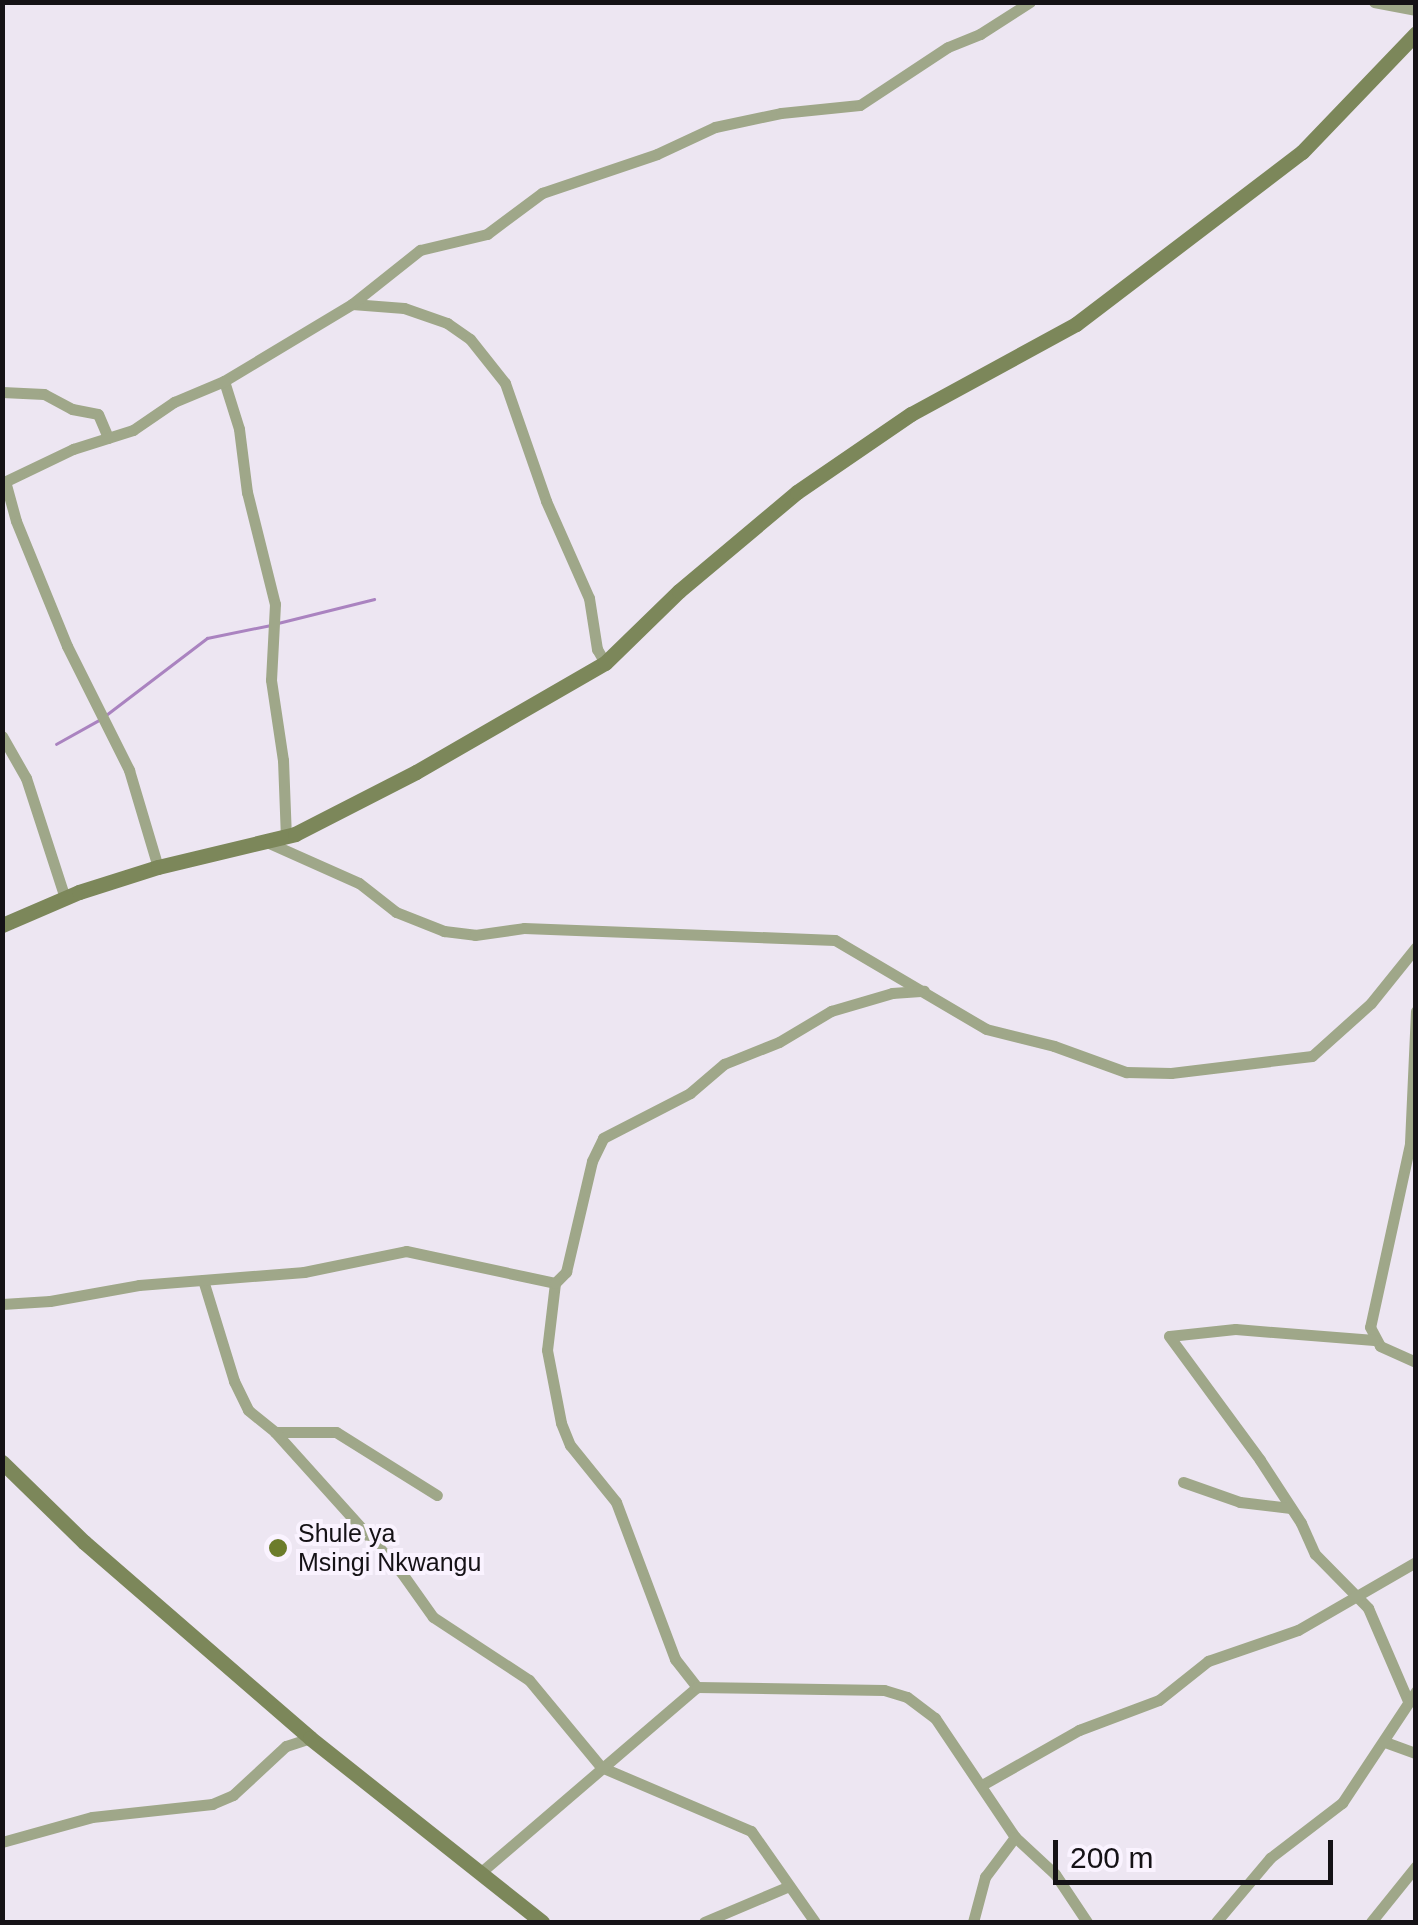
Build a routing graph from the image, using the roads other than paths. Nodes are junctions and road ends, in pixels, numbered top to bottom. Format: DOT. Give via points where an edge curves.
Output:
graph roads {
  1 [pos="1030,2"];
  2 [pos="1374,2"];
  3 [pos="1416,10"];
  4 [pos="1416,33"];
  5 [pos="352,304"];
  6 [pos="224,381"];
  7 [pos="2,392"];
  8 [pos="108,438"];
  9 [pos="4,482"];
  10 [pos="605,663"];
  11 [pos="2,736"];
  12 [pos="286,837"];
  13 [pos="269,844"];
  14 [pos="158,868"];
  15 [pos="65,898"];
  16 [pos="2,925"];
  17 [pos="1416,946"];
  18 [pos="925,991"];
  19 [pos="1416,1011"];
  20 [pos="1414,1037"];
  21 [pos="203,1280"];
  22 [pos="555,1283"];
  23 [pos="2,1304"];
  24 [pos="1374,1340"];
  25 [pos="1416,1362"];
  26 [pos="275,1432"];
  27 [pos="2,1462"];
  28 [pos="1184,1482"];
  29 [pos="437,1495"];
  30 [pos="1291,1508"];
  31 [pos="1416,1562"];
  32 [pos="1356,1596"];
  33 [pos="697,1688"];
  34 [pos="1412,1696"];
  35 [pos="310,1738"];
  36 [pos="1385,1742"];
  37 [pos="1416,1753"];
  38 [pos="601,1767"];
  39 [pos="982,1785"];
  40 [pos="1015,1836"];
  41 [pos="2,1842"];
  42 [pos="1416,1866"];
  43 [pos="480,1873"];
  44 [pos="787,1887"];
  45 [pos="542,1922"];
  46 [pos="704,1922"];
  47 [pos="815,1922"];
  48 [pos="973,1922"];
  49 [pos="1088,1922"];
  50 [pos="1216,1922"];
  51 [pos="1371,1922"];
  1 -- 5 [label="street" via="868,101 715,127 552,188 487,234 412,254"];
  2 -- 3 [label="street"];
  4 -- 10 [label="street" via="1332,126 1146,274 1056,336 911,414 798,492"];
  5 -- 6 [label="street"];
  5 -- 10 [label="street" via="404,308 447,323 470,339 505,383 589,598 596,649"];
  6 -- 8 [label="street"];
  6 -- 12 [label="street" via="275,604 271,680"];
  7 -- 8 [label="street" via="44,394 98,414"];
  8 -- 9 [label="street"];
  9 -- 14 [label="street" via="67,646 111,728"];
  10 -- 12 [label="street" via="416,772"];
  11 -- 15 [label="street" via="26,778"];
  12 -- 13 [label="street"];
  13 -- 14 [label="street"];
  13 -- 18 [label="street" via="359,883 396,912 444,931 835,940"];
  14 -- 15 [label="street"];
  15 -- 16 [label="street"];
  17 -- 18 [label="street" via="1371,1003 1312,1056 1188,1072 1112,1069 986,1028"];
  18 -- 22 [label="street" via="831,1011 724,1064 690,1093 603,1138 566,1272"];
  19 -- 20 [label="street"];
  20 -- 24 [label="street" via="1410,1144 1371,1318"];
  21 -- 22 [label="street" via="304,1272 406,1251"];
  21 -- 23 [label="street"];
  21 -- 26 [label="street" via="243,1403"];
  22 -- 33 [label="street" via="547,1350 562,1423 570,1445 616,1502 662,1631"];
  24 -- 25 [label="street"];
  24 -- 30 [label="street" via="1236,1329 1169,1336"];
  26 -- 29 [label="street" via="336,1432"];
  26 -- 38 [label="street" via="433,1617 528,1680"];
  27 -- 35 [label="street"];
  28 -- 30 [label="street" via="1240,1502"];
  30 -- 32 [label="street" via="1315,1554"];
  31 -- 32 [label="street"];
  32 -- 34 [label="street" via="1376,1621"];
  32 -- 39 [label="street" via="1298,1630 1208,1661 1159,1700 1079,1730"];
  33 -- 38 [label="street"];
  33 -- 39 [label="street" via="884,1690 935,1718"];
  34 -- 36 [label="street"];
  35 -- 41 [label="street" via="286,1746 233,1794 212,1804 92,1818"];
  35 -- 43 [label="street"];
  36 -- 37 [label="street"];
  36 -- 50 [label="street" via="1342,1803 1262,1865"];
  38 -- 43 [label="street"];
  38 -- 44 [label="street" via="736,1821 759,1841"];
  39 -- 40 [label="street"];
  40 -- 48 [label="street" via="985,1877"];
  40 -- 49 [label="street" via="1056,1874"];
  42 -- 51 [label="street"];
  43 -- 45 [label="street"];
  44 -- 46 [label="street"];
  44 -- 47 [label="street"];
}
